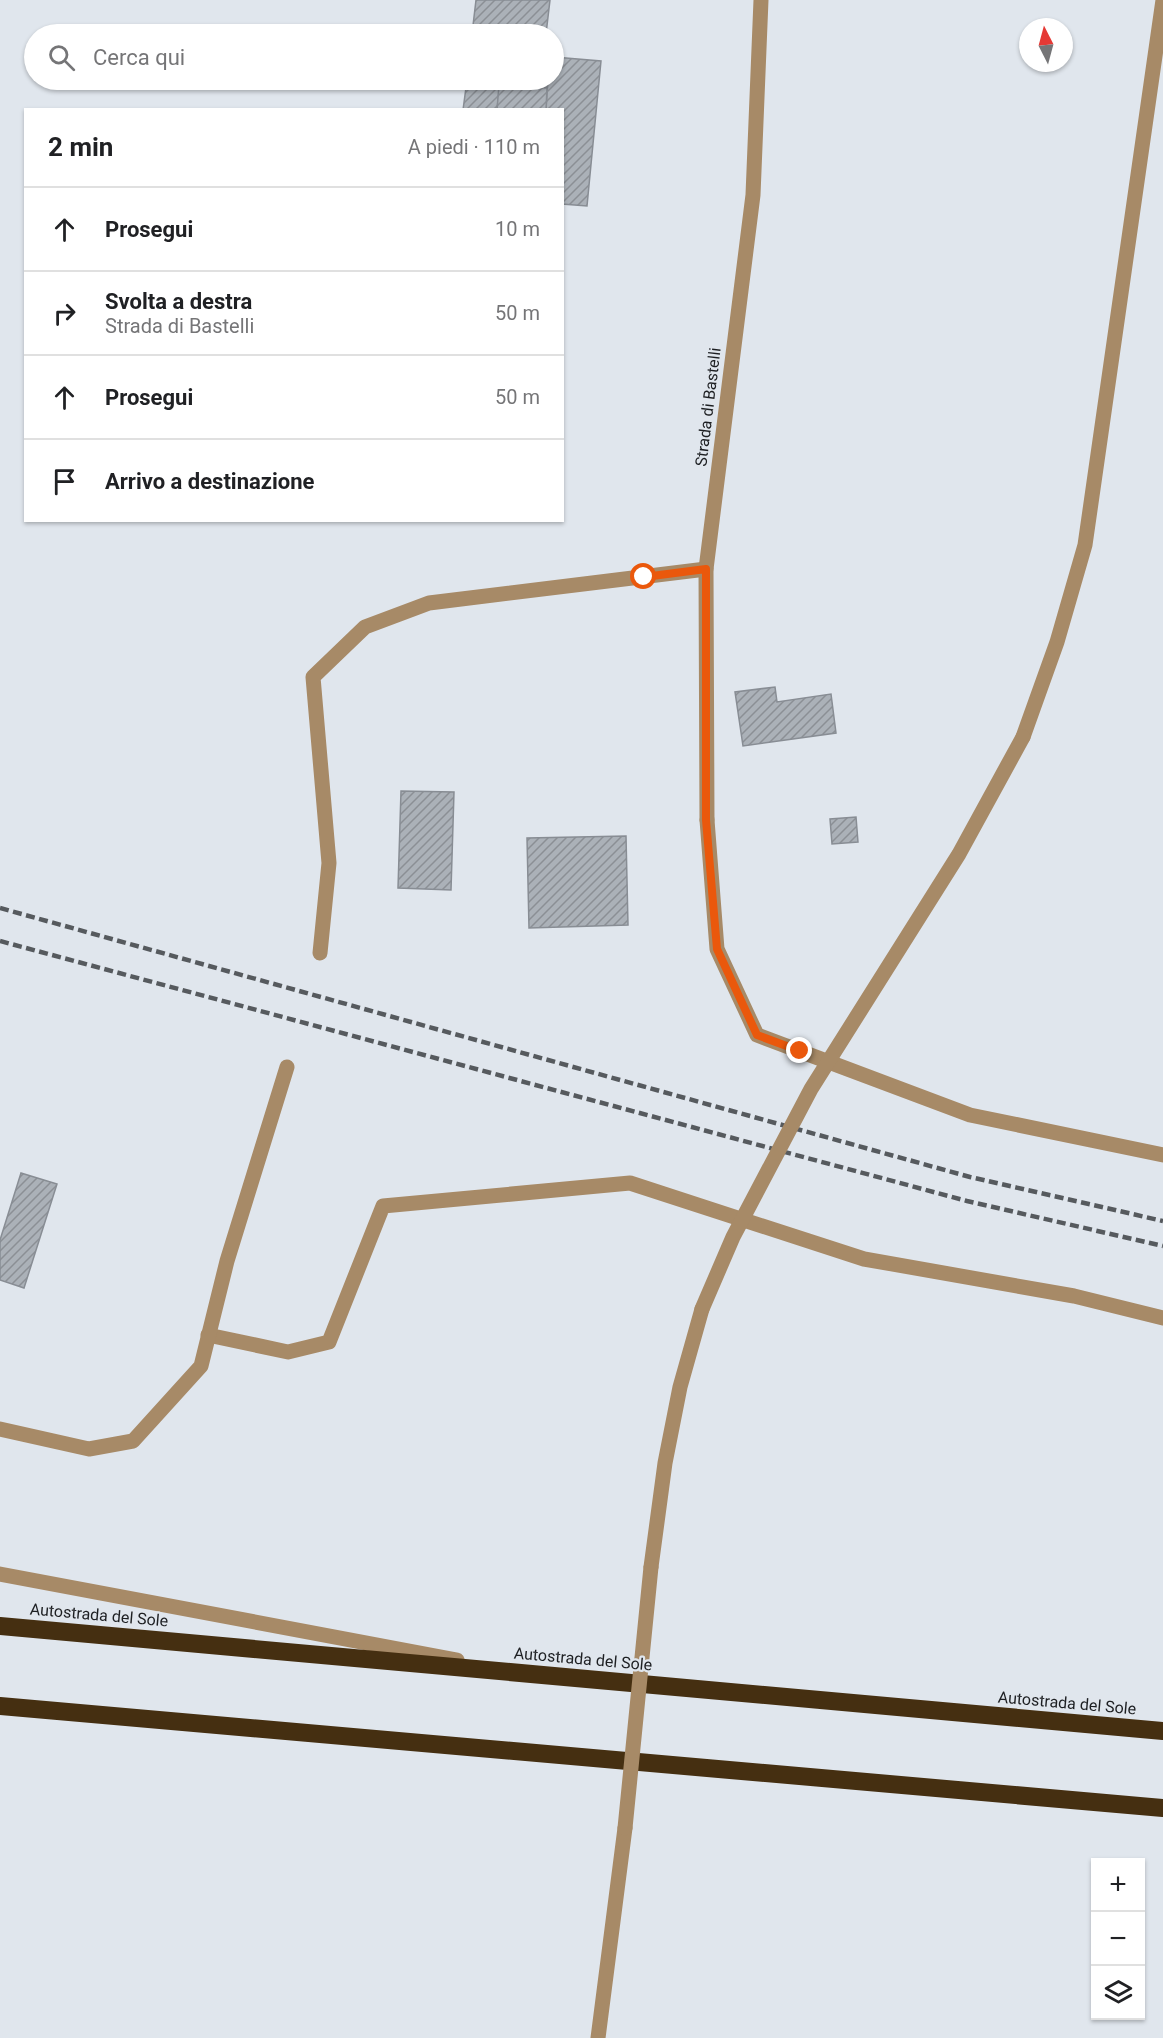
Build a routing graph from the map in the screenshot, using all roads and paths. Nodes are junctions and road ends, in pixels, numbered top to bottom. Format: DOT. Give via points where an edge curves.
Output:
graph roads {
  1 [pos="761,0"];
  2 [pos="1163,0"];
  3 [pos="706,569"];
  4 [pos="320,953"];
  5 [pos="287,1067"];
  6 [pos="1163,1155"];
  7 [pos="1163,1318"];
  8 [pos="208,1335"];
  9 [pos="0,1429"];
  10 [pos="0,1574"];
  11 [pos="0,1626"];
  12 [pos="525,1673"];
  13 [pos="0,1706"];
  14 [pos="1163,1731"];
  15 [pos="1163,1808"];
  16 [pos="598,2038"];
  1 -- 3 [label="street, Strada di Bastelli" via="753,195"];
  2 -- 16 [label="street, bridge" via="1085,545 1057,642 1023,737 958,854 811,1089 733,1237 702,1309 680,1387 664,1463"];
  3 -- 4 [label="street" via="429,603 365,627 313,677 329,863"];
  3 -- 6 [label="street, Strada di Bastelli" via="706,820 717,949 757,1035 970,1115"];
  5 -- 8 [label="street"];
  7 -- 8 [label="street" via="1074,1296 864,1259 630,1183 383,1206 329,1342 288,1352"];
  8 -- 9 [label="street" via="201,1366 134,1441 89,1449"];
  10 -- 12 [label="street"];
  11 -- 12 [label="highway, Autostrada del Sole"];
  12 -- 14 [label="highway, Autostrada del Sole"];
  13 -- 15 [label="highway"];
}
